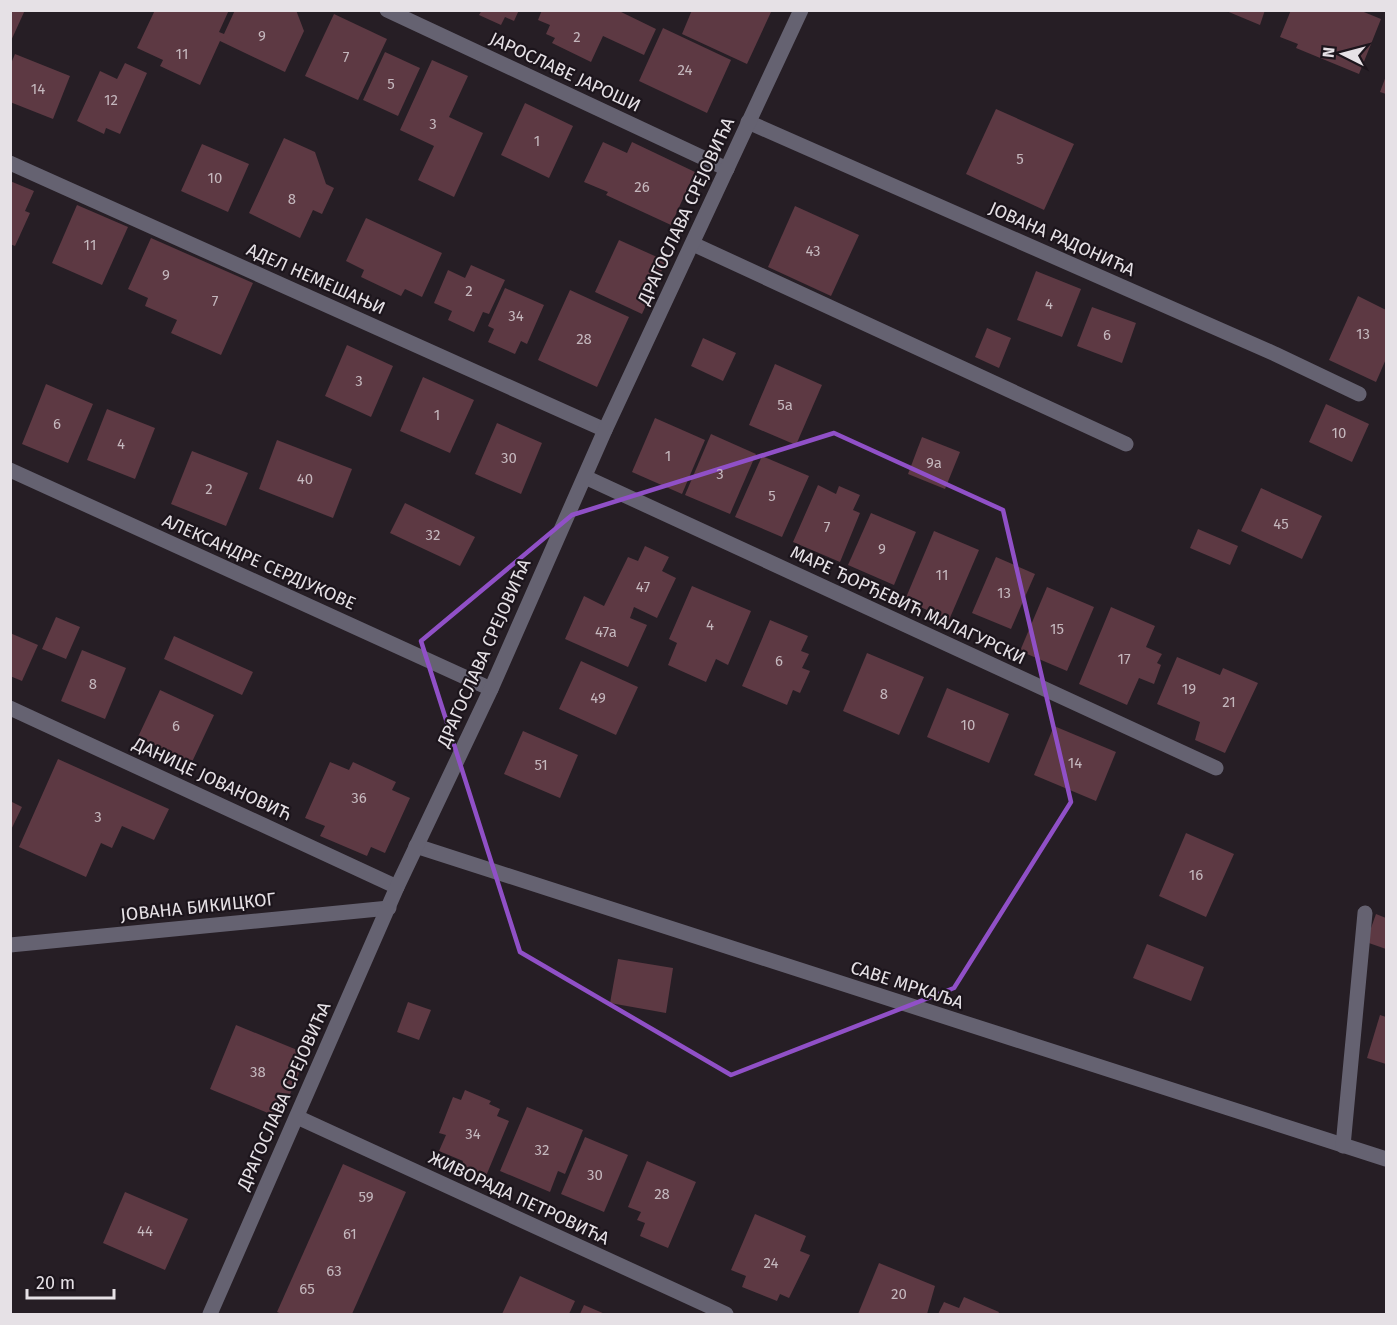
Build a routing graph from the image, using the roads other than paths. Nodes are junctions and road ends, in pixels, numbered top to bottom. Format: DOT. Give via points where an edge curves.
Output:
graph roads {
  1 [pos="387,10"];
  2 [pos="801,10"];
  3 [pos="748,122"];
  4 [pos="10,163"];
  5 [pos="727,169"];
  6 [pos="693,244"];
  7 [pos="1359,394"];
  8 [pos="605,430"];
  9 [pos="1126,444"];
  10 [pos="10,470"];
  11 [pos="585,477"];
  12 [pos="491,689"];
  13 [pos="10,708"];
  14 [pos="1216,768"];
  15 [pos="416,846"];
  16 [pos="397,887"];
  17 [pos="388,908"];
  18 [pos="1365,912"];
  19 [pos="10,945"];
  20 [pos="297,1117"];
  21 [pos="1343,1146"];
  22 [pos="1386,1159"];
  23 [pos="210,1314"];
  24 [pos="726,1314"];
  1 -- 5 [label="street, ЈАРОСЛАВЕ ЈАРОШИ"];
  2 -- 3 [label="street, ДРАГОСЛАВА СРЕЈОВИЋА"];
  3 -- 5 [label="street, ДРАГОСЛАВА СРЕЈОВИЋА"];
  3 -- 7 [label="street, ЈОВАНА РАДОНИЋА"];
  4 -- 8 [label="street, АДЕЛ НЕМЕШАЊИ"];
  5 -- 6 [label="street, ДРАГОСЛАВА СРЕЈОВИЋА"];
  6 -- 8 [label="street, ДРАГОСЛАВА СРЕЈОВИЋА"];
  6 -- 9 [label="street"];
  8 -- 11 [label="street, ДРАГОСЛАВА СРЕЈОВИЋА"];
  10 -- 12 [label="street, АЛЕКСАНДРЕ СЕРДЈУКОВЕ"];
  11 -- 12 [label="street, ДРАГОСЛАВА СРЕЈОВИЋА"];
  11 -- 14 [label="street, МАРЕ ЂОРЂЕВИЋ МАЛАГУРСКИ"];
  12 -- 15 [label="street, ДРАГОСЛАВА СРЕЈОВИЋА"];
  13 -- 16 [label="street, ДАНИЦЕ ЈОВАНОВИЋ"];
  15 -- 16 [label="street, ДРАГОСЛАВА СРЕЈОВИЋА"];
  15 -- 21 [label="street, САВЕ МРКАЉА"];
  16 -- 17 [label="street, ДРАГОСЛАВА СРЕЈОВИЋА"];
  17 -- 19 [label="street, ЈОВАНА БИКИЦКОГ"];
  17 -- 20 [label="street, ДРАГОСЛАВА СРЕЈОВИЋА"];
  18 -- 21 [label="street"];
  20 -- 23 [label="street, ДРАГОСЛАВА СРЕЈОВИЋА"];
  20 -- 24 [label="street, ЖИВОРАДА ПЕТРОВИЋА"];
  21 -- 22 [label="street, САВЕ МРКАЉА"];
}
